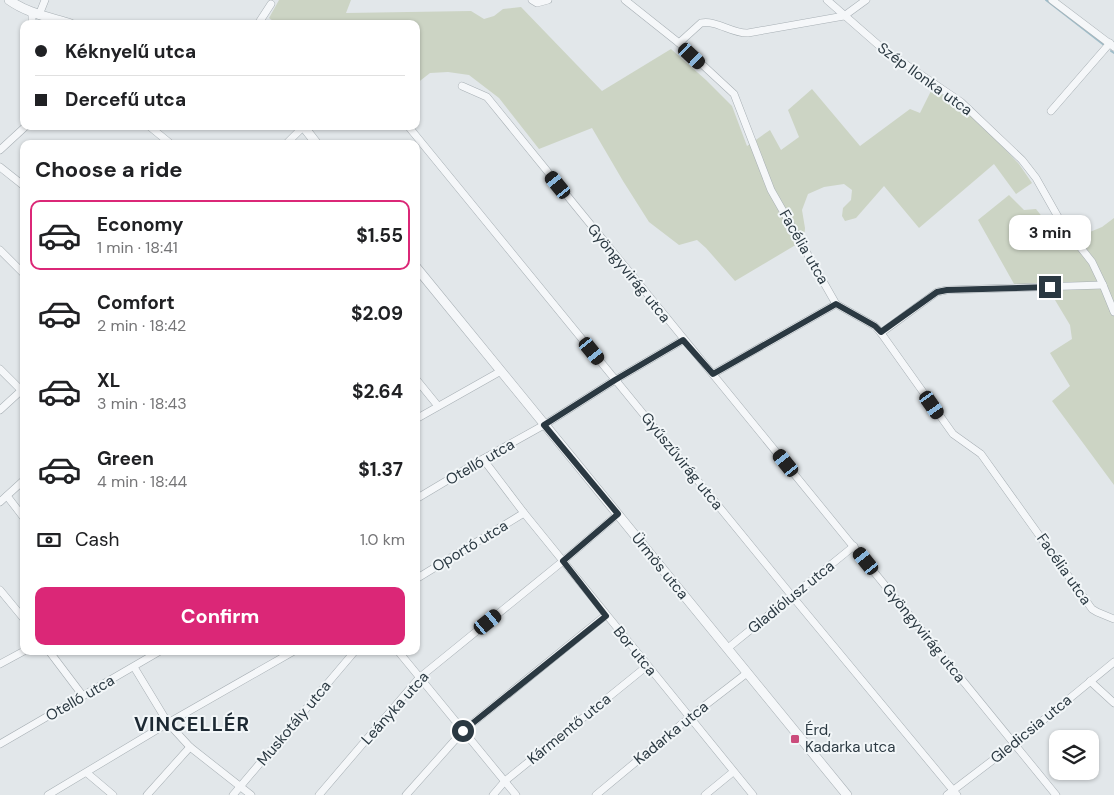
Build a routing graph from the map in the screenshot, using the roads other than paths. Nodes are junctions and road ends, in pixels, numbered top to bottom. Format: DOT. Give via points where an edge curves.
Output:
graph roads {
  1 [pos="9,0"];
  2 [pos="45,0"];
  3 [pos="532,0"];
  4 [pos="625,0"];
  5 [pos="827,0"];
  6 [pos="866,0"];
  7 [pos="1052,0"];
  8 [pos="546,1"];
  9 [pos="271,4"];
  10 [pos="35,13"];
  11 [pos="844,16"];
  12 [pos="32,20"];
  13 [pos="57,20"];
  14 [pos="261,20"];
  15 [pos="679,43"];
  16 [pos="1112,45"];
  17 [pos="462,86"];
  18 [pos="1050,110"];
  19 [pos="22,130"];
  20 [pos="154,130"];
  21 [pos="299,130"];
  22 [pos="306,130"];
  23 [pos="411,130"];
  24 [pos="166,140"];
  25 [pos="290,140"];
  26 [pos="314,140"];
  27 [pos="419,140"];
  28 [pos="420,141"];
  29 [pos="0,150"];
  30 [pos="0,167"];
  31 [pos="20,183"];
  32 [pos="0,250"];
  33 [pos="20,270"];
  34 [pos="420,272"];
  35 [pos="1103,285"];
  36 [pos="836,304"];
  37 [pos="1114,312"];
  38 [pos="881,332"];
  39 [pos="683,340"];
  40 [pos="0,369"];
  41 [pos="501,371"];
  42 [pos="713,374"];
  43 [pos="615,380"];
  44 [pos="420,384"];
  45 [pos="20,387"];
  46 [pos="20,391"];
  47 [pos="438,406"];
  48 [pos="0,410"];
  49 [pos="420,417"];
  50 [pos="544,425"];
  51 [pos="482,459"];
  52 [pos="20,484"];
  53 [pos="6,496"];
  54 [pos="420,497"];
  55 [pos="0,502"];
  56 [pos="20,513"];
  57 [pos="524,514"];
  58 [pos="618,514"];
  59 [pos="854,546"];
  60 [pos="563,561"];
  61 [pos="420,577"];
  62 [pos="0,590"];
  63 [pos="792,596"];
  64 [pos="20,614"];
  65 [pos="606,616"];
  66 [pos="1114,618"];
  67 [pos="728,648"];
  68 [pos="20,652"];
  69 [pos="52,655"];
  70 [pos="153,655"];
  71 [pos="287,655"];
  72 [pos="353,655"];
  73 [pos="401,655"];
  74 [pos="1114,662"];
  75 [pos="0,664"];
  76 [pos="134,666"];
  77 [pos="647,666"];
  78 [pos="747,673"];
  79 [pos="420,678"];
  80 [pos="1090,681"];
  81 [pos="83,696"];
  82 [pos="1114,703"];
  83 [pos="690,717"];
  84 [pos="168,723"];
  85 [pos="463,731"];
  86 [pos="0,744"];
  87 [pos="1014,744"];
  88 [pos="190,747"];
  89 [pos="733,772"];
  90 [pos="87,773"];
  91 [pos="505,781"];
  92 [pos="241,786"];
  93 [pos="952,793"];
  94 [pos="48,795"];
  95 [pos="113,795"];
  96 [pos="147,795"];
  97 [pos="233,795"];
  98 [pos="251,795"];
  99 [pos="319,795"];
  100 [pos="406,795"];
  101 [pos="493,795"];
  102 [pos="516,795"];
  103 [pos="596,795"];
  104 [pos="705,795"];
  105 [pos="752,795"];
  106 [pos="847,795"];
  107 [pos="1056,795"];
  1 -- 10 [label="street"];
  2 -- 10 [label="street"];
  3 -- 8 [label="street" via="537,3"];
  4 -- 15 [label="street, Facélia utca"];
  5 -- 11 [label="street, Szép Ilonka utca"];
  6 -- 11 [label="street"];
  7 -- 16 [label="street"];
  9 -- 14 [label="street"];
  10 -- 12 [label="street"];
  10 -- 13 [label="street"];
  11 -- 15 [label="street" via="745,33 704,22"];
  11 -- 35 [label="street, Szép Ilonka utca" via="883,49 958,99 1022,160 1062,224 1092,262"];
  15 -- 36 [label="street, Facélia utca" via="734,94 771,190"];
  16 -- 18 [label="street"];
  17 -- 39 [label="street, Gyöngyvirág utca" via="487,97"];
  19 -- 29 [label="street"];
  20 -- 24 [label="street"];
  21 -- 25 [label="street"];
  22 -- 26 [label="street"];
  23 -- 27 [label="street, Gyűszűvirág utca"];
  28 -- 43 [label="street, Gyűszűvirág utca"];
  30 -- 31 [label="street"];
  32 -- 33 [label="street"];
  34 -- 41 [label="street, Ürmös utca"];
  35 -- 37 [label="street, Szép Ilonka utca"];
  35 -- 38 [label="street" via="937,292"];
  36 -- 38 [label="street, Facélia utca"];
  36 -- 42 [label="street"];
  38 -- 66 [label="street, Facélia utca" via="953,434 981,454 1092,609"];
  39 -- 42 [label="street, Gyöngyvirág utca"];
  39 -- 43 [label="street, Otelló utca"];
  40 -- 45 [label="street"];
  41 -- 47 [label="street"];
  41 -- 50 [label="street, Ürmös utca"];
  42 -- 59 [label="street, Gyöngyvirág utca"];
  43 -- 50 [label="street, Otelló utca"];
  43 -- 63 [label="street, Gyűszűvirág utca"];
  44 -- 47 [label="street"];
  46 -- 48 [label="street"];
  47 -- 49 [label="street"];
  50 -- 51 [label="street, Otelló utca"];
  50 -- 58 [label="street, Ürmös utca"];
  51 -- 54 [label="street, Otelló utca"];
  51 -- 57 [label="street, Bor utca"];
  52 -- 53 [label="street"];
  53 -- 55 [label="street"];
  53 -- 56 [label="street"];
  57 -- 60 [label="street, Bor utca"];
  57 -- 61 [label="street, Oportó utca"];
  58 -- 60 [label="street, Leányka utca"];
  58 -- 67 [label="street, Ürmös utca"];
  59 -- 63 [label="street, Gladiólusz utca"];
  59 -- 87 [label="street, Gyöngyvirág utca"];
  60 -- 65 [label="street, Bor utca"];
  60 -- 79 [label="street, Leányka utca"];
  62 -- 64 [label="street"];
  63 -- 67 [label="street, Gladiólusz utca"];
  63 -- 93 [label="street, Gyűszűvirág utca"];
  65 -- 77 [label="street, Bor utca"];
  65 -- 85 [label="street"];
  67 -- 78 [label="street, Ürmös utca"];
  68 -- 75 [label="street"];
  69 -- 81 [label="street"];
  70 -- 76 [label="street, Otelló utca"];
  71 -- 84 [label="street"];
  72 -- 92 [label="street, Muskotály utca"];
  73 -- 79 [label="street"];
  74 -- 80 [label="street, Gledicsia utca"];
  76 -- 81 [label="street, Otelló utca"];
  76 -- 84 [label="street"];
  77 -- 83 [label="street, Bor utca"];
  77 -- 91 [label="street, Kármentő utca"];
  78 -- 83 [label="street, Kadarka utca"];
  78 -- 106 [label="street, Ürmös utca"];
  79 -- 85 [label="street"];
  79 -- 99 [label="street, Leányka utca"];
  80 -- 82 [label="street"];
  80 -- 87 [label="street, Gledicsia utca"];
  81 -- 86 [label="street, Otelló utca"];
  83 -- 89 [label="street, Bor utca"];
  83 -- 103 [label="street, Kadarka utca"];
  84 -- 88 [label="street"];
  84 -- 90 [label="street"];
  85 -- 91 [label="street"];
  85 -- 100 [label="street"];
  87 -- 93 [label="street, Gledicsia utca"];
  87 -- 107 [label="street, Gyöngyvirág utca"];
  88 -- 92 [label="street"];
  88 -- 96 [label="street"];
  89 -- 104 [label="street"];
  89 -- 105 [label="street, Bor utca"];
  90 -- 94 [label="street"];
  90 -- 95 [label="street"];
  91 -- 101 [label="street, Kármentő utca"];
  91 -- 102 [label="street"];
  92 -- 97 [label="street, Muskotály utca"];
  92 -- 98 [label="street"];
}
